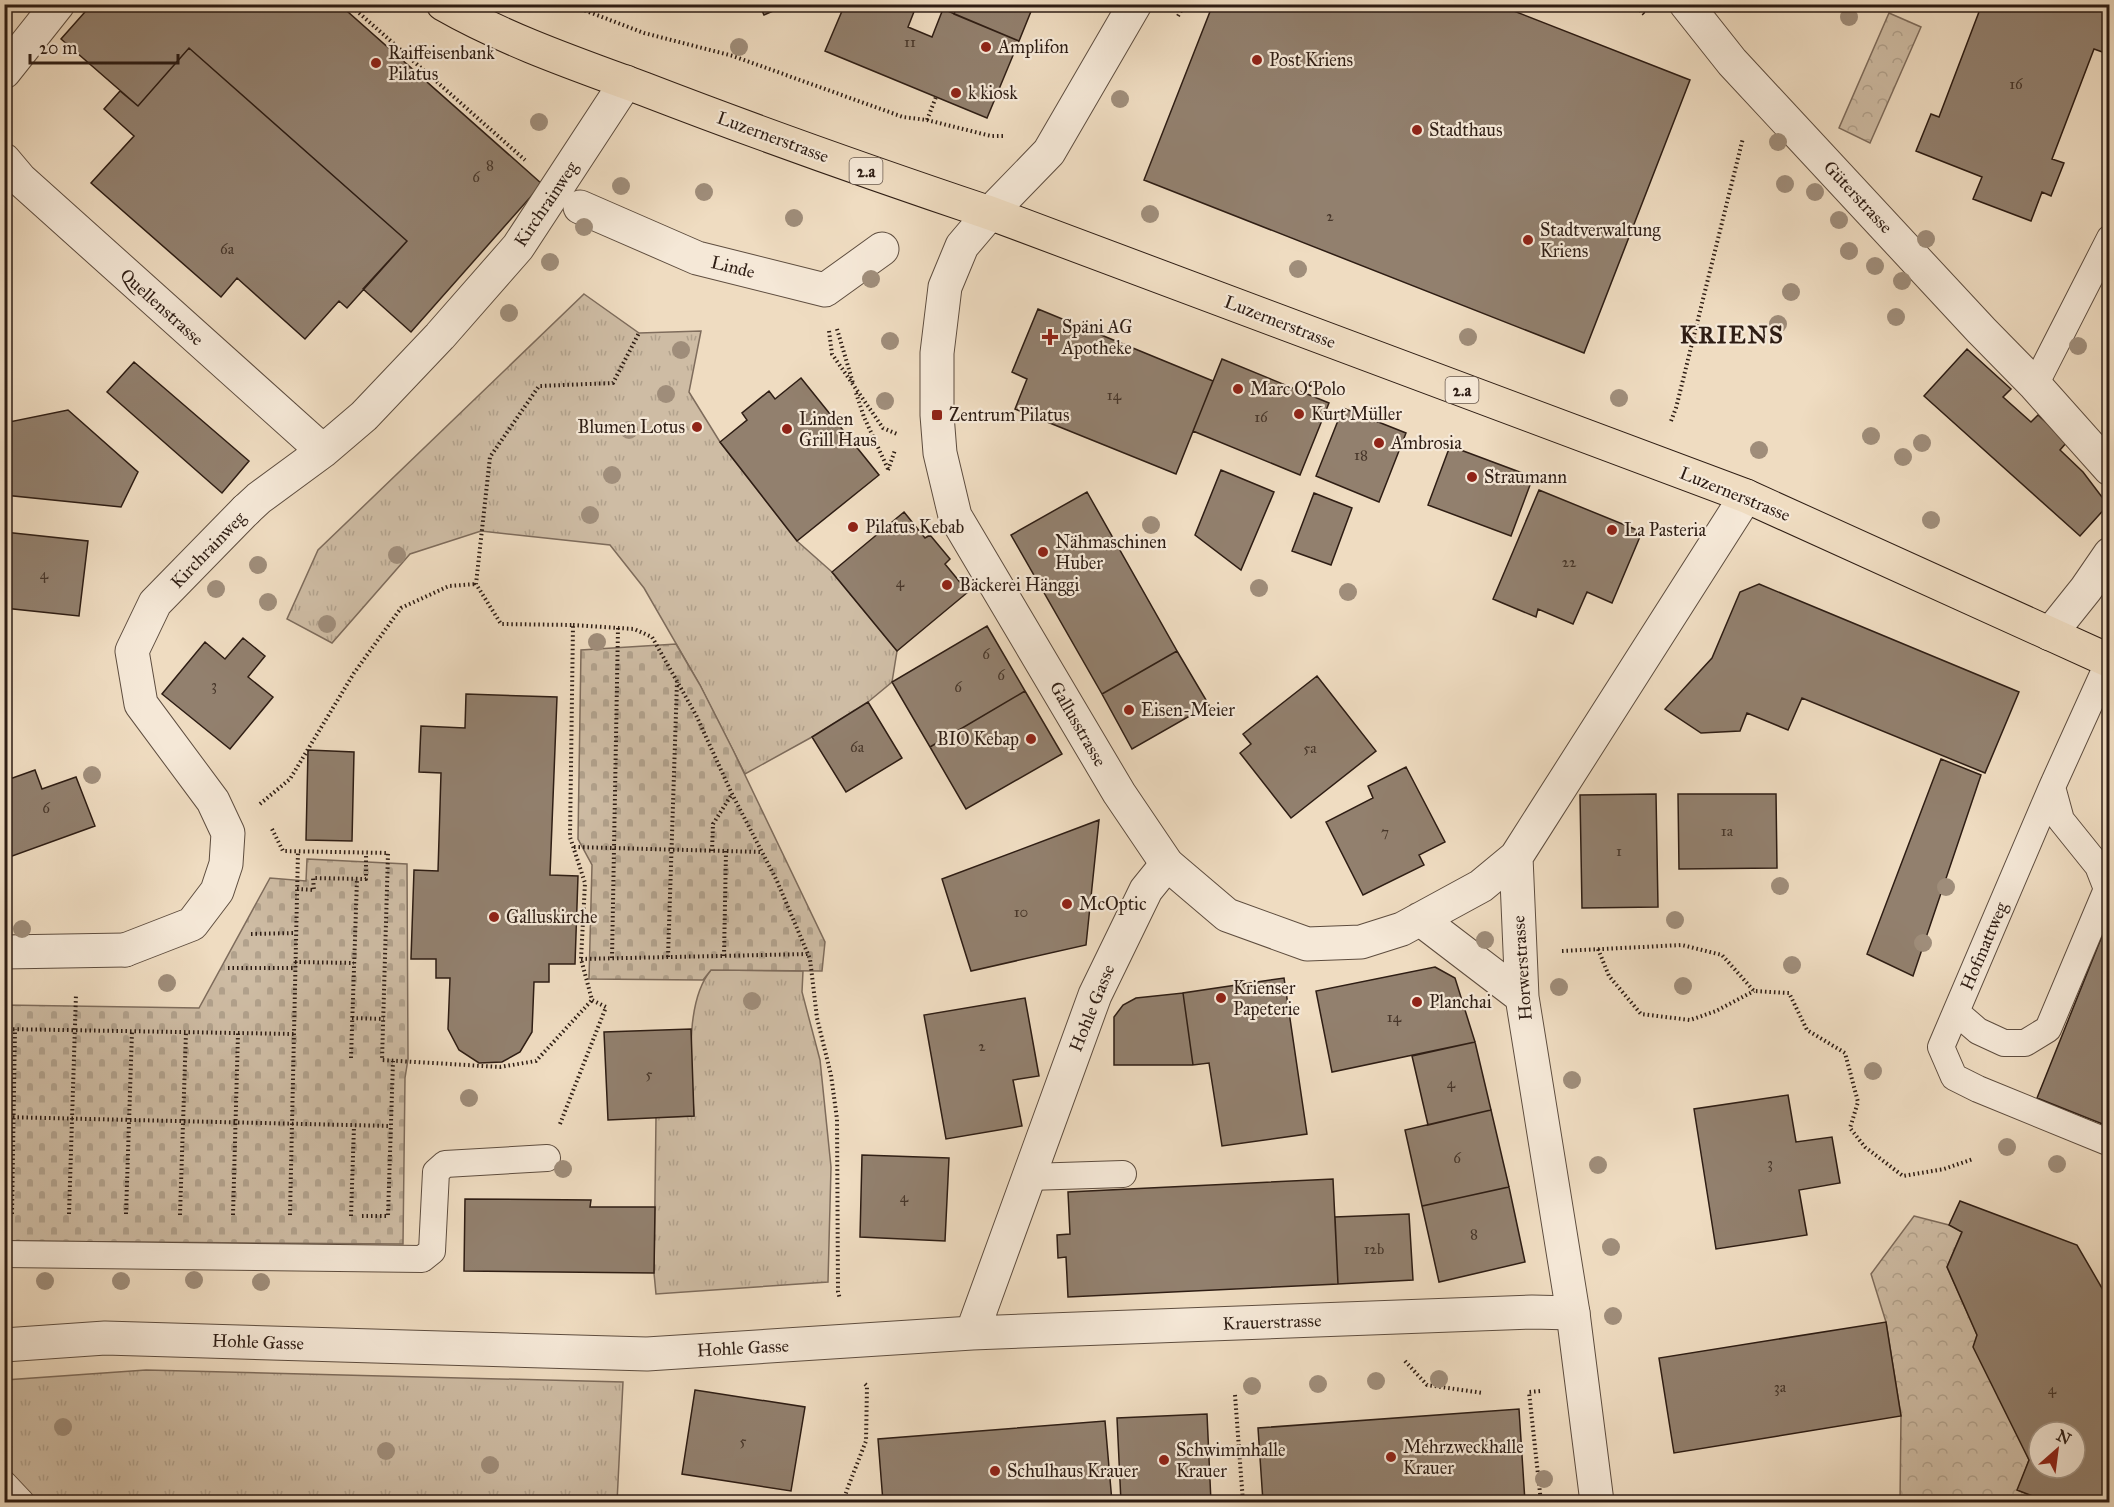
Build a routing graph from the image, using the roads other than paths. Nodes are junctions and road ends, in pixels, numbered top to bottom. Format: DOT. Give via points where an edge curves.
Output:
graph roads {
  1 [pos="58,4"];
  2 [pos="443,4"];
  3 [pos="1135,4"];
  4 [pos="1686,4"];
  5 [pos="4,72"];
  6 [pos="626,82"];
  7 [pos="4,160"];
  8 [pos="569,197"];
  9 [pos="990,213"];
  10 [pos="2109,238"];
  11 [pos="882,249"];
  12 [pos="2035,385"];
  13 [pos="323,451"];
  14 [pos="2109,469"];
  15 [pos="1746,496"];
  16 [pos="2109,554"];
  17 [pos="2050,634"];
  18 [pos="2109,661"];
  19 [pos="2052,787"];
  20 [pos="1516,857"];
  21 [pos="1167,864"];
  22 [pos="1420,919"];
  23 [pos="4,952"];
  24 [pos="1522,998"];
  25 [pos="1956,1012"];
  26 [pos="2109,1143"];
  27 [pos="547,1158"];
  28 [pos="1123,1174"];
  29 [pos="1029,1177"];
  30 [pos="4,1254"];
  31 [pos="1573,1313"];
  32 [pos="972,1333"];
  33 [pos="4,1345"];
  34 [pos="4,1484"];
  35 [pos="21,1503"];
  36 [pos="1597,1503"];
  1 -- 5 [label="street"];
  2 -- 6 [label="main road, Luzernerstrasse / 2.a" via="533,46"];
  3 -- 9 [label="street, Gallusstrasse" via="1049,152"];
  4 -- 12 [label="street, Güterstrasse" via="1732,62"];
  6 -- 8 [label="street, Kirchrainweg"];
  6 -- 9 [label="main road, Luzernerstrasse / 2.a"];
  7 -- 13 [label="street, Quellenstrasse" via="20,180"];
  8 -- 11 [label="street, Linde" via="697,258 825,290"];
  8 -- 13 [label="street, Kirchrainweg" via="364,416"];
  9 -- 15 [label="main road, Luzernerstrasse / 2.a"];
  9 -- 21 [label="street, Gallusstrasse" via="962,246 945,287 937,353 940,453 955,516 1119,794"];
  10 -- 12 [label="lane"];
  12 -- 14 [label="street, Güterstrasse"];
  13 -- 23 [label="street, Kirchrainweg" via="259,498 155,603 132,651 141,704 213,801 228,833 226,864 217,891 192,924 125,950"];
  15 -- 17 [label="main road, Luzernerstrasse / 2.a"];
  15 -- 20 [label="street"];
  16 -- 17 [label="street"];
  17 -- 18 [label="main road, Luzernerstrasse / 2.a"];
  18 -- 19 [label="lane, Hofmattweg"];
  19 -- 25 [label="lane, Hofmattweg"];
  19 -- 25 [label="lane" via="2061,820 2098,866 2107,888 2048,1029 2025,1043 2004,1043 1978,1031"];
  20 -- 22 [label="street, Gallusstrasse" via="1481,886"];
  20 -- 24 [label="street, Horwerstrasse"];
  21 -- 22 [label="street, Gallusstrasse" via="1227,915 1307,944 1361,942"];
  21 -- 29 [label="street, Hohle Gasse" via="1146,890 1095,995"];
  22 -- 24 [label="street"];
  24 -- 31 [label="street, Horwerstrasse"];
  25 -- 26 [label="lane, Hofmattweg" via="1941,1047 1954,1077"];
  27 -- 30 [label="lane" via="445,1164 436,1172 432,1251 423,1259"];
  28 -- 29 [label="lane"];
  29 -- 32 [label="street, Hohle Gasse"];
  31 -- 32 [label="street, Krauerstrasse"];
  31 -- 36 [label="street, Horwerstrasse"];
  32 -- 33 [label="street, Hohle Gasse" via="648,1354 105,1338"];
  34 -- 35 [label="lane"];
}
